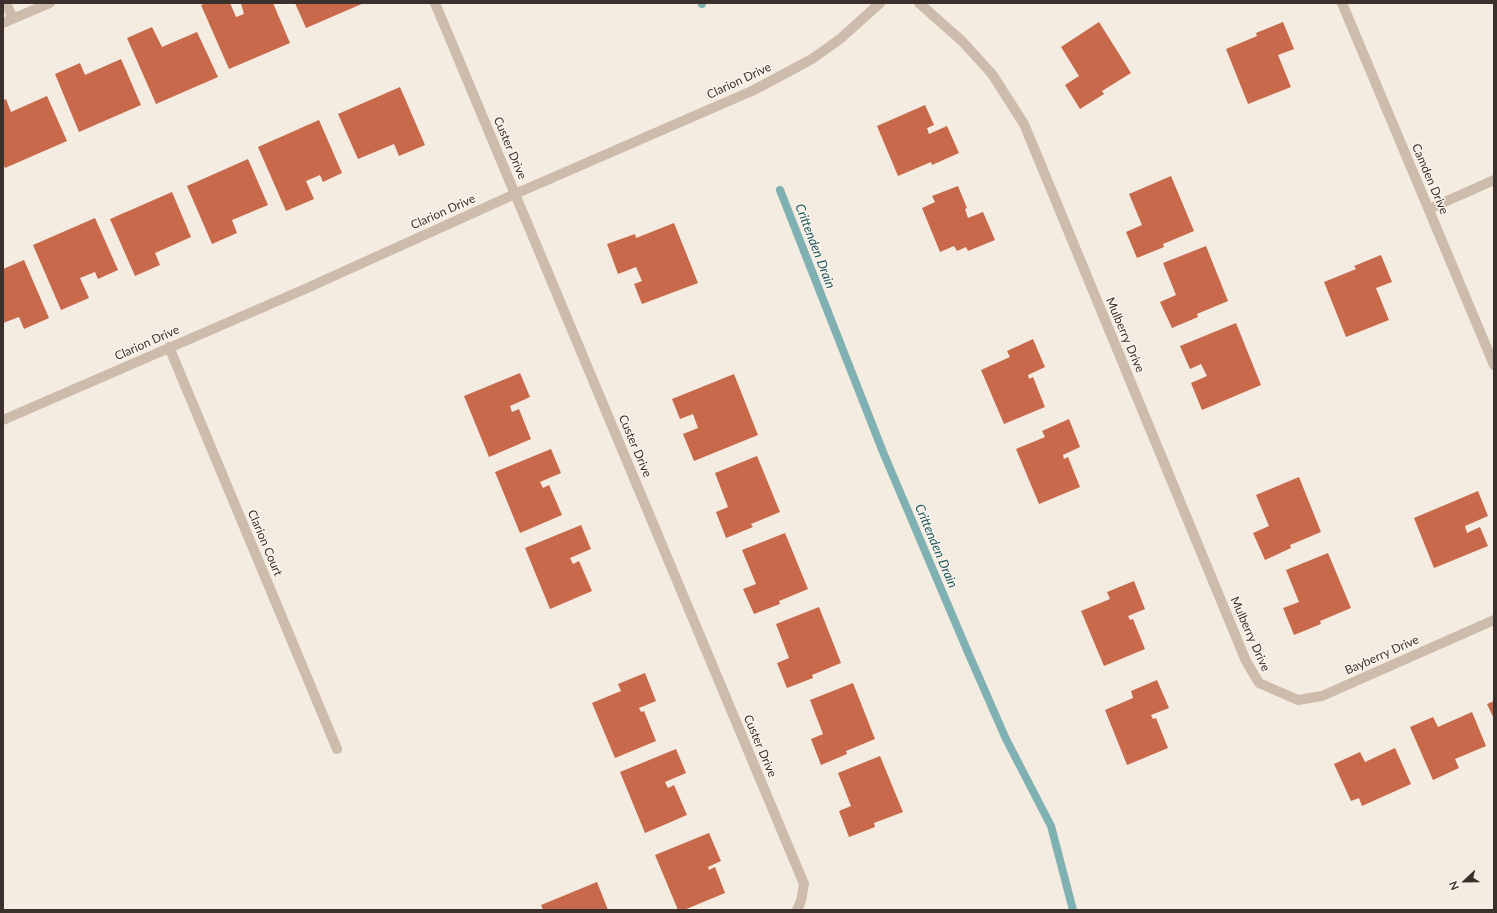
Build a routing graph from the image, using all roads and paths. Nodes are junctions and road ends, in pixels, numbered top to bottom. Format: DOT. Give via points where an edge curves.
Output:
graph roads {
  1 [pos="6,3"];
  2 [pos="50,3"];
  3 [pos="435,3"];
  4 [pos="880,3"];
  5 [pos="919,3"];
  6 [pos="1342,3"];
  7 [pos="8,21"];
  8 [pos="1494,180"];
  9 [pos="515,194"];
  10 [pos="1429,209"];
  11 [pos="169,347"];
  12 [pos="1494,365"];
  13 [pos="3,420"];
  14 [pos="1494,620"];
  15 [pos="1279,694"];
  16 [pos="337,749"];
  17 [pos="799,906"];
  1 -- 7 [label="street"];
  2 -- 7 [label="street"];
  3 -- 9 [label="street, Custer Drive"];
  4 -- 9 [label="street, Clarion Drive" via="840,39 812,59 754,90"];
  5 -- 15 [label="street, Mulberry Drive" via="962,41 992,74 1024,124 1246,661 1259,683"];
  6 -- 10 [label="street, Camden Drive"];
  8 -- 10 [label="street"];
  9 -- 11 [label="street, Clarion Drive"];
  9 -- 17 [label="street, Custer Drive" via="804,884"];
  10 -- 12 [label="street, Camden Drive"];
  11 -- 13 [label="street, Clarion Drive"];
  11 -- 16 [label="street, Clarion Court"];
  14 -- 15 [label="street, Bayberry Drive" via="1322,696 1298,700"];
}
